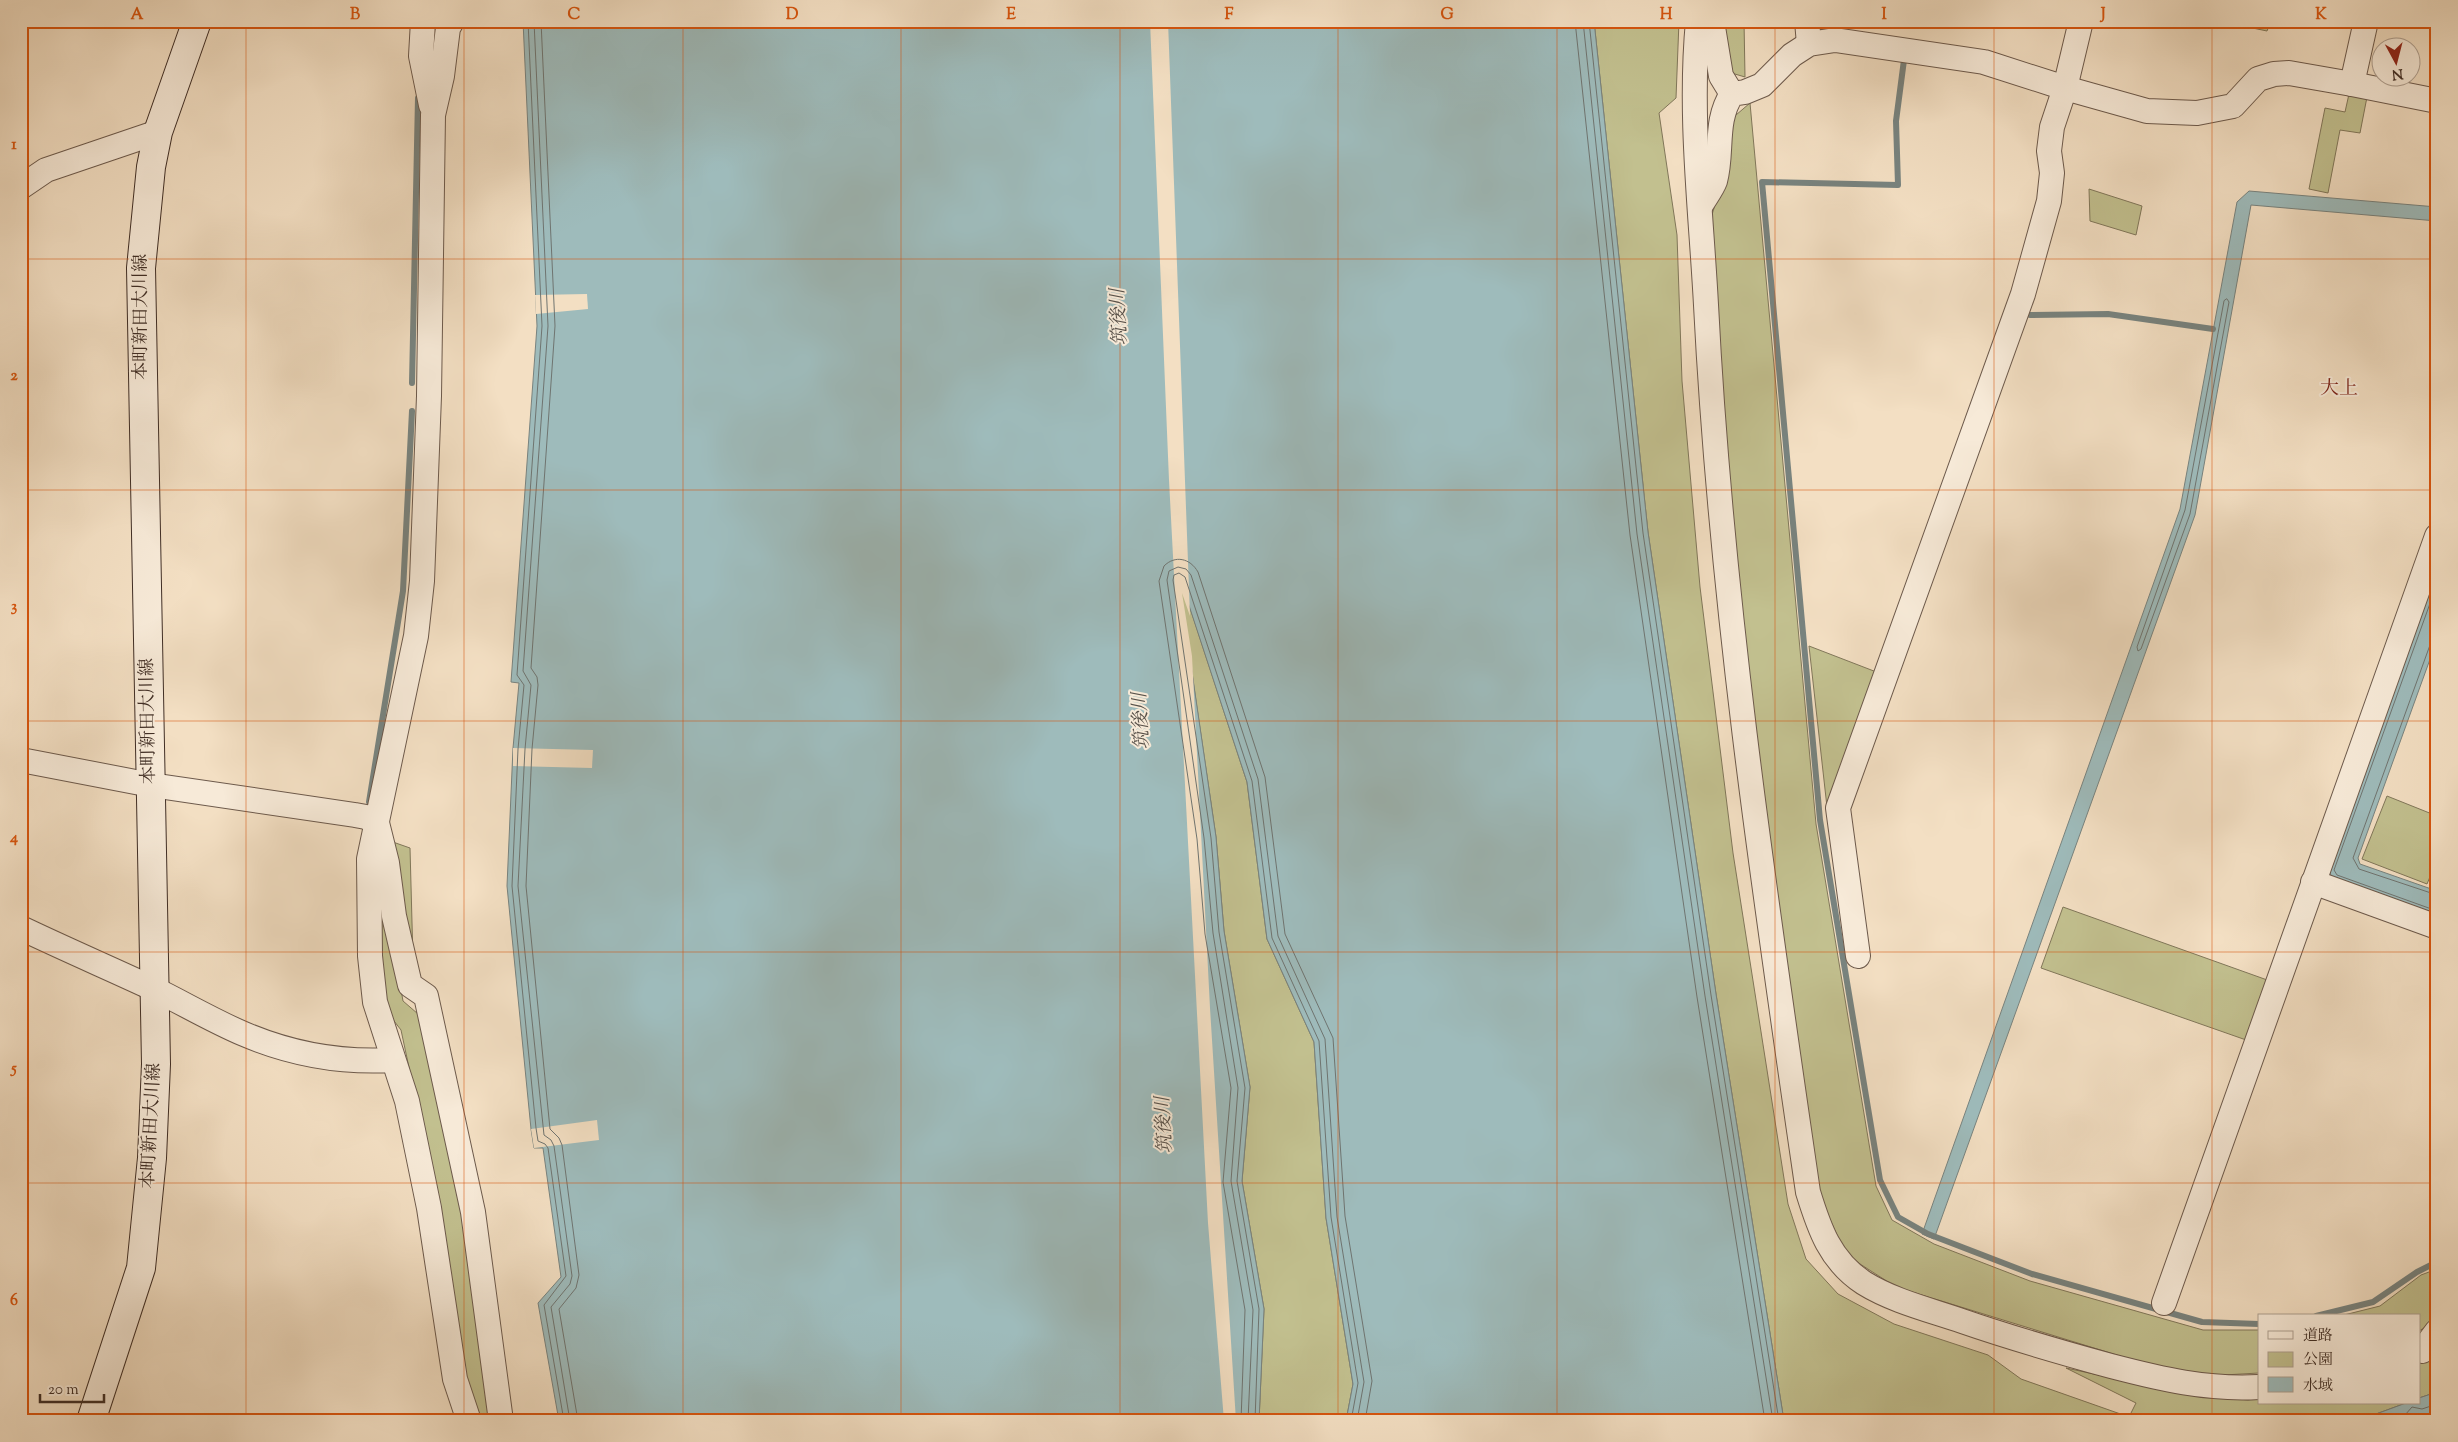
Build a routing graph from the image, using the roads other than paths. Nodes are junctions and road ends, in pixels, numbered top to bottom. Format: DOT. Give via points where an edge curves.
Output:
graph roads {
  1 [pos="197,21"];
  2 [pos="423,21"];
  3 [pos="452,21"];
  4 [pos="1698,21"];
  5 [pos="1712,21"];
  6 [pos="2081,21"];
  7 [pos="2366,21"];
  8 [pos="1808,32"];
  9 [pos="2352,84"];
  10 [pos="2065,88"];
  11 [pos="1732,94"];
  12 [pos="2437,101"];
  13 [pos="433,114"];
  14 [pos="158,132"];
  15 [pos="21,187"];
  16 [pos="1701,205"];
  17 [pos="2437,536"];
  18 [pos="21,760"];
  19 [pos="150,785"];
  20 [pos="377,823"];
  21 [pos="2313,882"];
  22 [pos="2437,927"];
  23 [pos="21,928"];
  24 [pos="1858,956"];
  25 [pos="154,989"];
  26 [pos="393,1060"];
  27 [pos="2164,1303"];
  28 [pos="2437,1332"];
  29 [pos="2426,1350"];
  30 [pos="2258,1387"];
  31 [pos="91,1421"];
  32 [pos="469,1421"];
  33 [pos="501,1421"];
  1 -- 14 [label="main road, 本町新田大川線"];
  2 -- 13 [label="street" via="421,56"];
  3 -- 13 [label="street" via="448,28"];
  4 -- 16 [label="street" via="1694,63 1695,134"];
  5 -- 11 [label="street" via="1721,76"];
  6 -- 10 [label="street"];
  7 -- 9 [label="street"];
  8 -- 10 [label="street" via="1835,40 1984,62"];
  8 -- 11 [label="street" via="1792,55 1762,85"];
  9 -- 10 [label="street" via="2289,73 2274,74 2258,79 2233,106 2197,113 2147,111"];
  9 -- 12 [label="street"];
  10 -- 24 [label="street" via="2051,135 2049,201 2023,294 1838,808"];
  11 -- 16 [label="street" via="1721,122 1714,182"];
  13 -- 20 [label="street" via="430,386 422,580 416,636"];
  14 -- 15 [label="street" via="46,170"];
  14 -- 19 [label="main road, 本町新田大川線" via="151,167 141,268"];
  16 -- 30 [label="street" via="1715,447 1752,798 1808,1192 1820,1231 1839,1262 1863,1283 1902,1301 2037,1346 2177,1383"];
  17 -- 21 [label="street"];
  18 -- 19 [label="street"];
  19 -- 20 [label="street" via="355,815"];
  19 -- 25 [label="main road, 本町新田大川線"];
  20 -- 26 [label="street" via="369,859 370,956 375,1002"];
  20 -- 33 [label="street" via="410,985 426,996 473,1212"];
  21 -- 22 [label="street"];
  21 -- 27 [label="street"];
  23 -- 25 [label="street"];
  25 -- 26 [label="street" via="244,1034 302,1053 369,1061"];
  25 -- 31 [label="main road, 本町新田大川線" via="156,1064 152,1158 141,1268"];
  26 -- 32 [label="street" via="407,1100 429,1208 455,1379"];
  28 -- 29 [label="street"];
}
